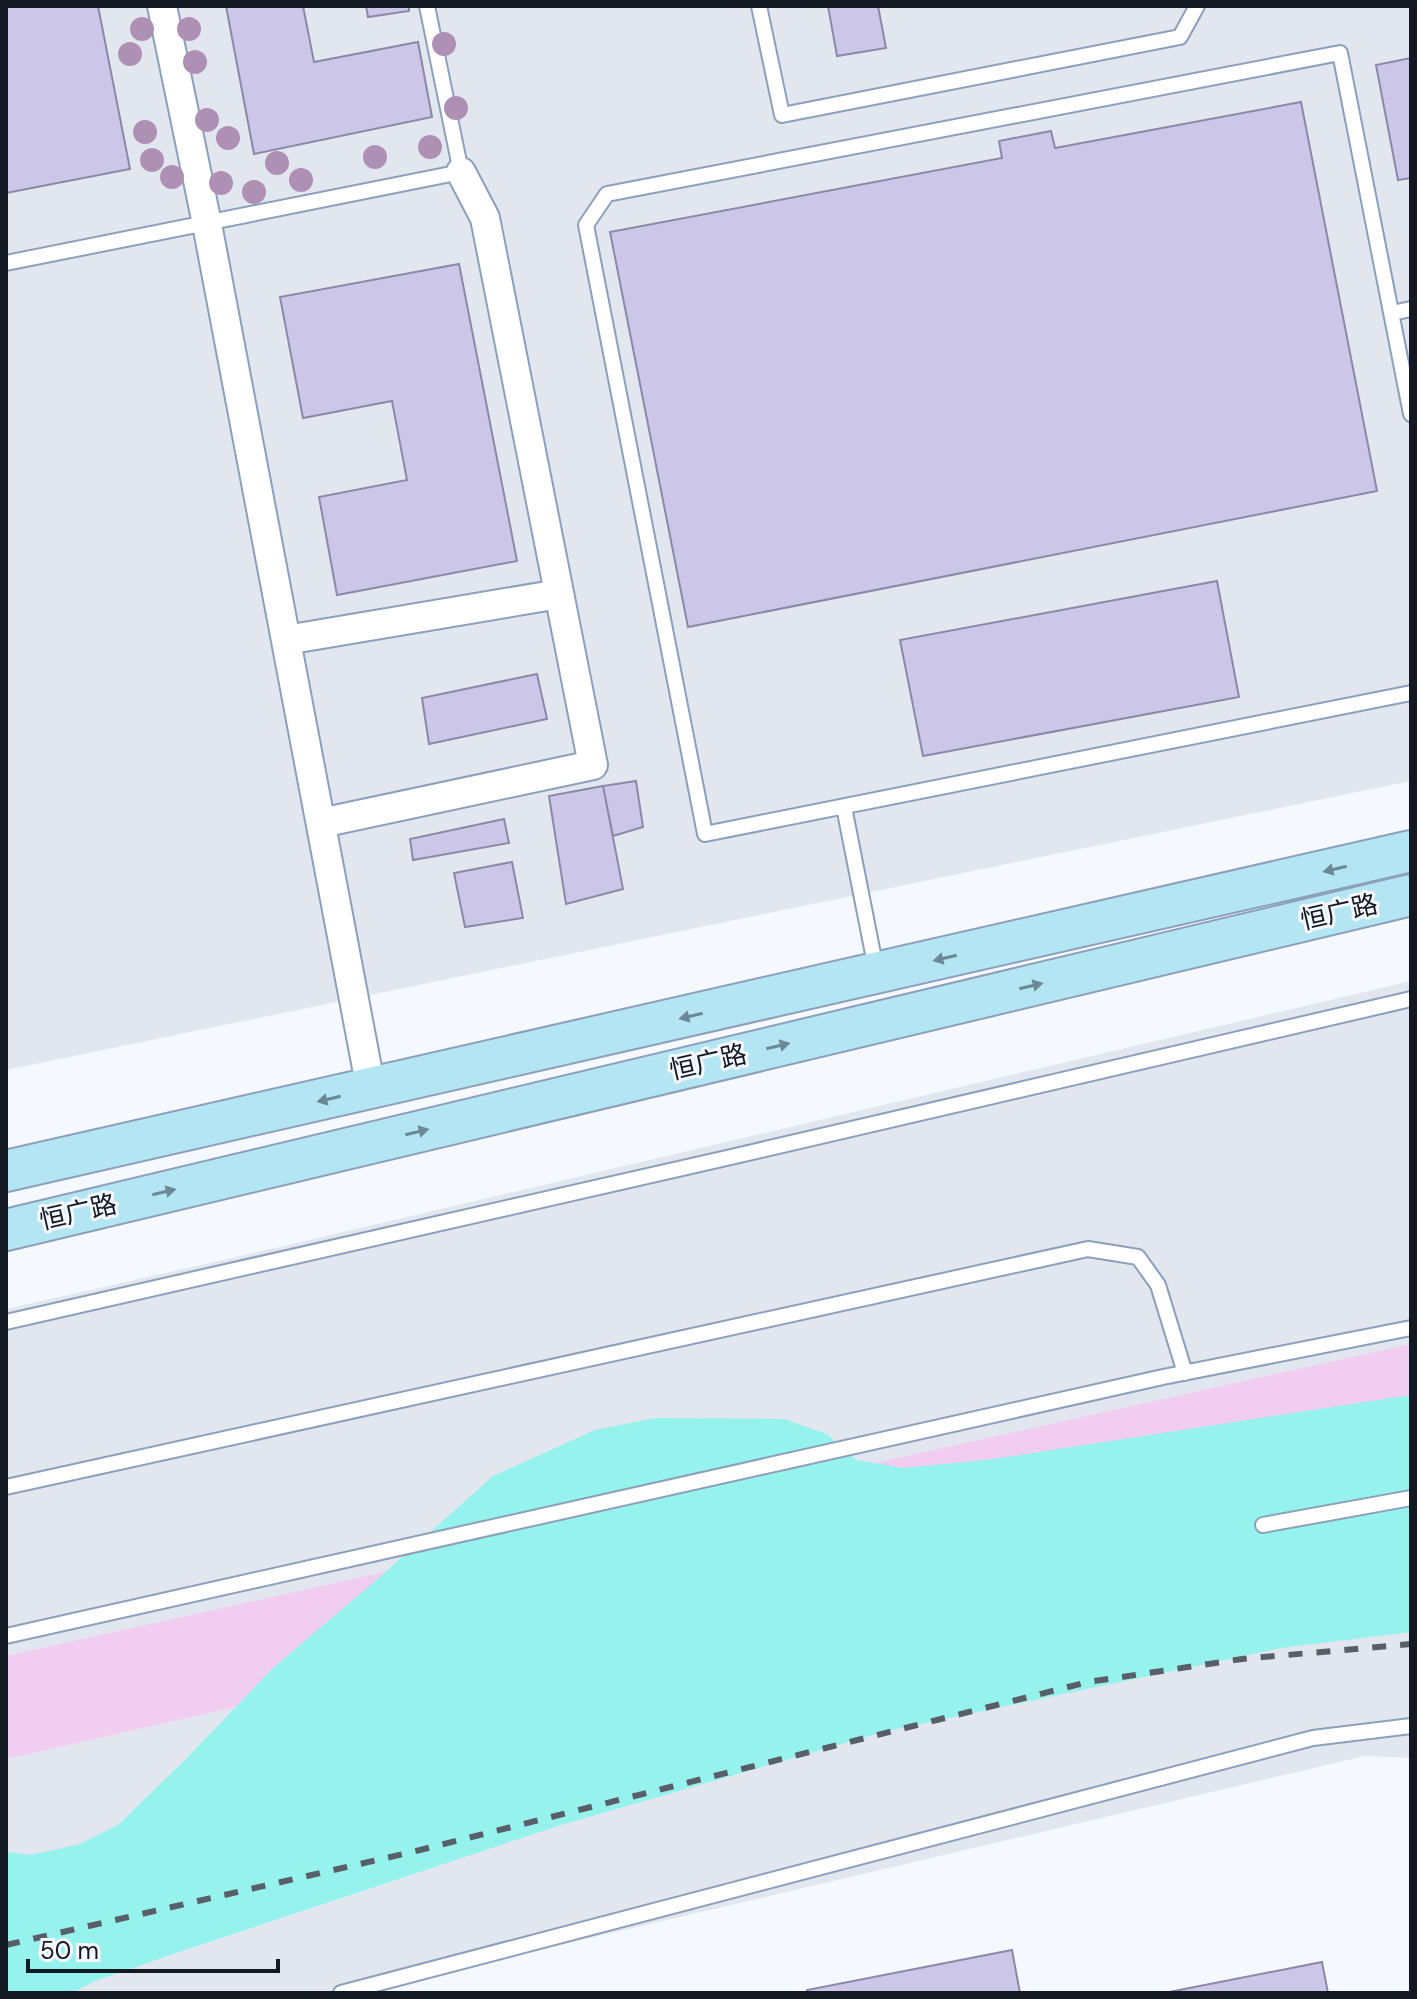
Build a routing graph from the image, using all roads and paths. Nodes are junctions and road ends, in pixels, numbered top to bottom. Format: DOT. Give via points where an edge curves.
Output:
graph roads {
  1 [pos="162,6"];
  2 [pos="427,6"];
  3 [pos="759,6"];
  4 [pos="1197,6"];
  5 [pos="461,172"];
  6 [pos="207,224"];
  7 [pos="6,263"];
  8 [pos="1411,309"];
  9 [pos="1392,313"];
  10 [pos="1411,414"];
  11 [pos="559,594"];
  12 [pos="286,640"];
  13 [pos="1411,693"];
  14 [pos="844,807"];
  15 [pos="321,823"];
  16 [pos="1411,851"];
  17 [pos="1411,895"];
  18 [pos="877,973"];
  19 [pos="1411,999"];
  20 [pos="371,1089"];
  21 [pos="6,1171"];
  22 [pos="6,1230"];
  23 [pos="6,1322"];
  24 [pos="1411,1328"];
  25 [pos="1185,1373"];
  26 [pos="6,1487"];
  27 [pos="1411,1498"];
  28 [pos="1263,1525"];
  29 [pos="6,1636"];
  30 [pos="1411,1726"];
  31 [pos="341,1993"];
  1 -- 6 [label="street"];
  2 -- 5 [label="lane"];
  3 -- 4 [label="lane" via="782,115 1180,37"];
  5 -- 6 [label="lane"];
  5 -- 11 [label="street" via="485,218"];
  6 -- 7 [label="lane"];
  6 -- 12 [label="street"];
  8 -- 9 [label="lane"];
  9 -- 10 [label="lane"];
  9 -- 14 [label="lane" via="1340,53 607,194 586,225 705,834"];
  11 -- 12 [label="street"];
  11 -- 15 [label="street" via="593,765"];
  12 -- 15 [label="street"];
  13 -- 14 [label="lane"];
  14 -- 18 [label="lane"];
  15 -- 20 [label="street"];
  16 -- 18 [label="street, 恒广路, one-way"];
  22 -- 17 [label="street, 恒广路, one-way"];
  18 -- 20 [label="street, 恒广路, one-way"];
  19 -- 23 [label="lane"];
  20 -- 21 [label="street, 恒广路, one-way"];
  24 -- 25 [label="lane"];
  25 -- 26 [label="lane" via="1158,1285 1138,1257 1088,1249"];
  25 -- 29 [label="lane"];
  27 -- 28 [label="lane"];
  30 -- 31 [label="lane" via="1313,1738"];
}
